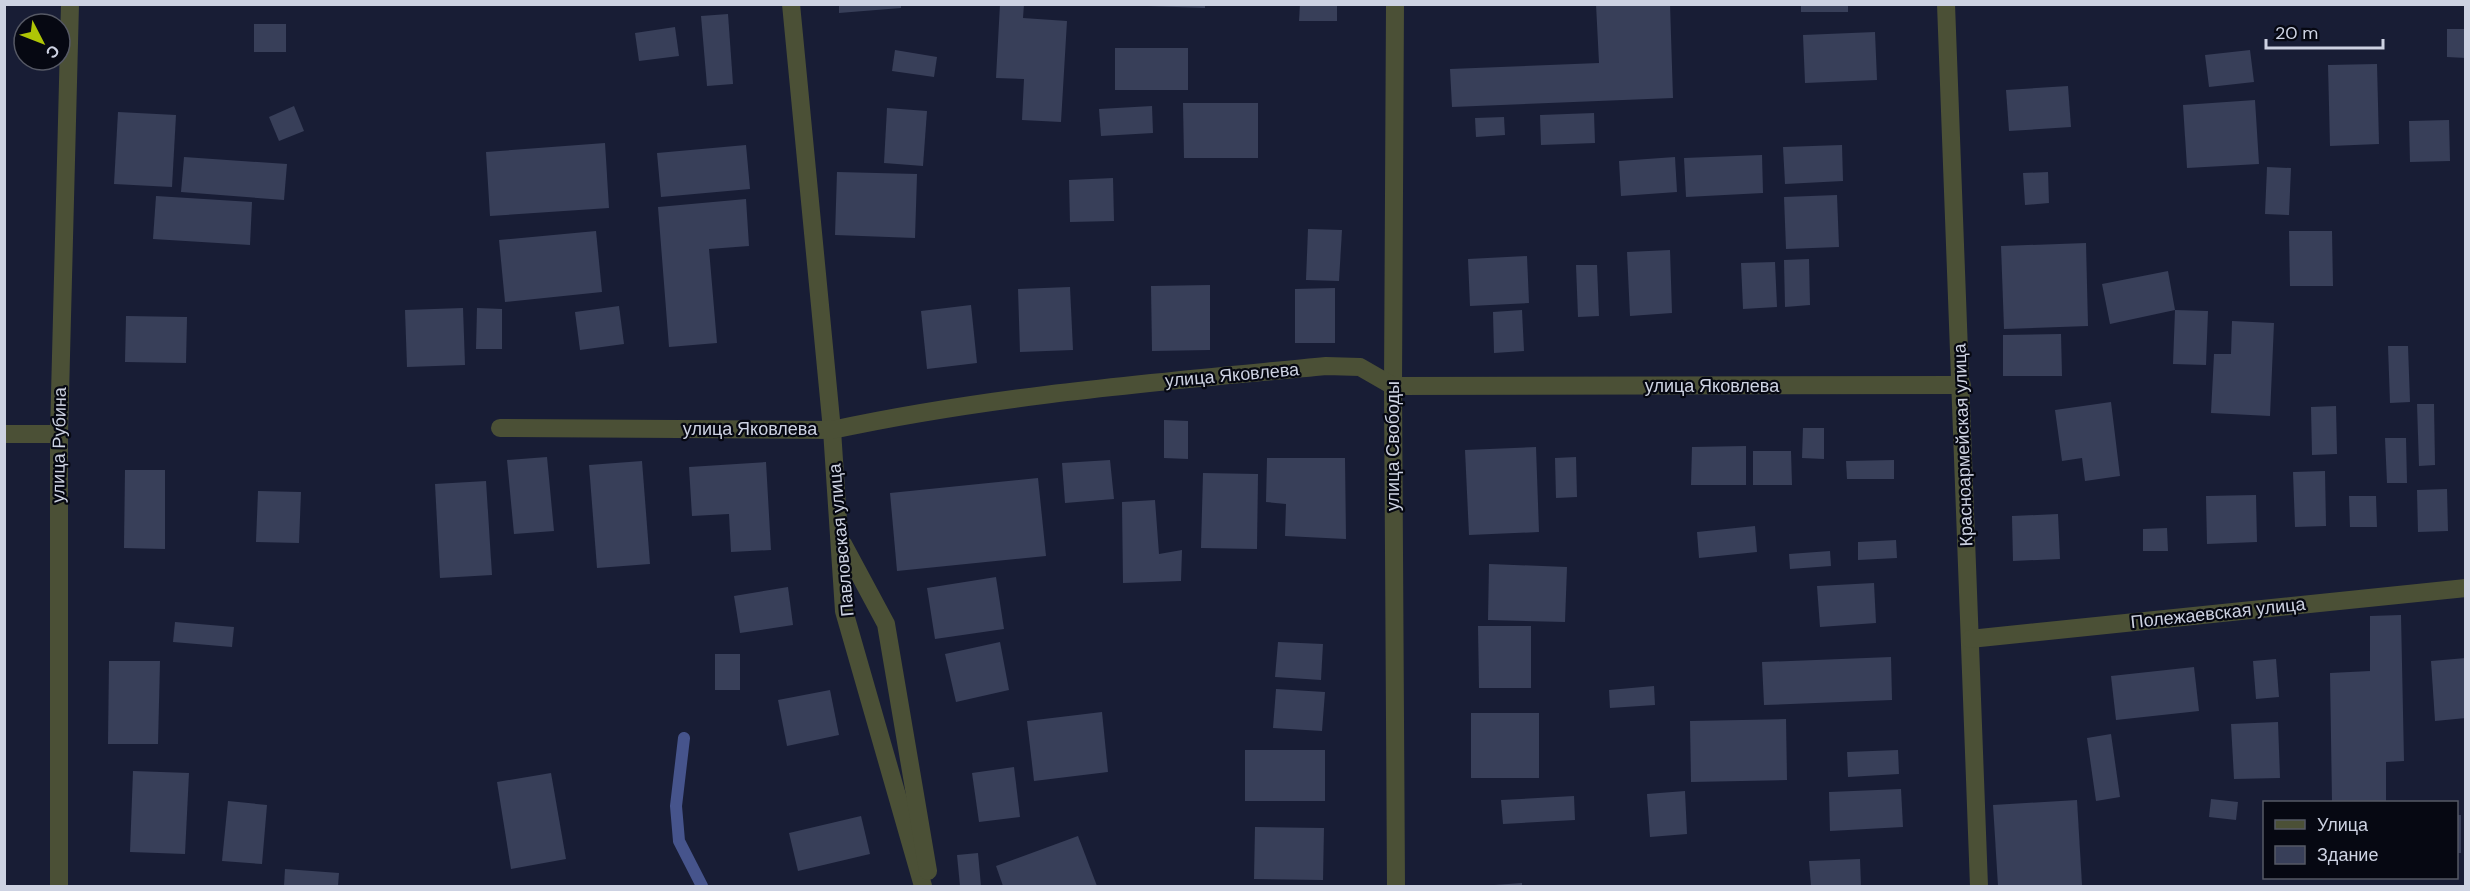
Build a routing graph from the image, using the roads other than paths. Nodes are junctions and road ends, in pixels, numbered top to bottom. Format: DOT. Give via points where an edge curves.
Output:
graph roads {
  1 [pos="70,4"];
  2 [pos="791,4"];
  3 [pos="1395,4"];
  4 [pos="1951,5"];
  5 [pos="1962,385"];
  6 [pos="1393,386"];
  7 [pos="501,428"];
  8 [pos="832,430"];
  9 [pos="4,434"];
  10 [pos="59,434"];
  11 [pos="839,537"];
  12 [pos="2466,588"];
  13 [pos="1970,639"];
  14 [pos="58,886"];
  15 [pos="923,886"];
  16 [pos="931,886"];
  17 [pos="1396,886"];
  18 [pos="1979,886"];
  1 -- 10 [label="street, улица Рубина"];
  2 -- 8 [label="street, Павловская улица"];
  3 -- 6 [label="street, улица Свободы"];
  4 -- 5 [label="street, Красноармейская улица"];
  5 -- 6 [label="street, улица Яковлева"];
  5 -- 13 [label="street, Красноармейская улица"];
  6 -- 8 [label="street, улица Яковлева" via="1360,367 1326,366 1100,387"];
  6 -- 17 [label="street, улица Свободы"];
  7 -- 8 [label="street, улица Яковлева"];
  8 -- 11 [label="street, Павловская улица"];
  9 -- 10 [label="street"];
  10 -- 14 [label="street, улица Рубина"];
  11 -- 15 [label="street, Павловская улица" via="844,611"];
  11 -- 16 [label="street" via="886,624"];
  12 -- 13 [label="street, Полежаевская улица"];
  13 -- 18 [label="street, Красноармейская улица"];
}
